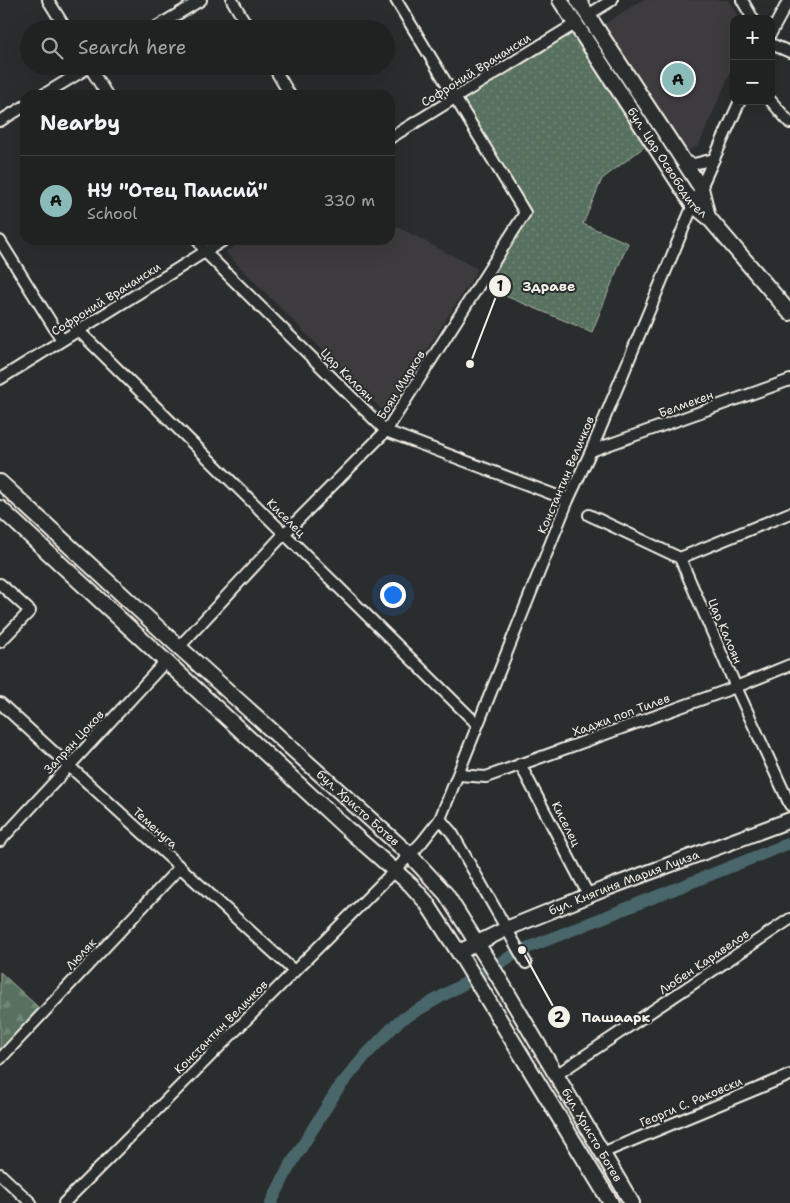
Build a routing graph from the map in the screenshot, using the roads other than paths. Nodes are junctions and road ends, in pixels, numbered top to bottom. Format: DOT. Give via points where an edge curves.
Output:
graph roads {
  1 [pos="48,0"];
  2 [pos="201,0"];
  3 [pos="232,0"];
  4 [pos="396,0"];
  5 [pos="560,0"];
  6 [pos="578,0"];
  7 [pos="612,0"];
  8 [pos="742,0"];
  9 [pos="789,0"];
  10 [pos="592,13"];
  11 [pos="751,15"];
  12 [pos="60,20"];
  13 [pos="168,20"];
  14 [pos="244,20"];
  15 [pos="575,24"];
  16 [pos="775,26"];
  17 [pos="775,46"];
  18 [pos="790,52"];
  19 [pos="75,75"];
  20 [pos="95,75"];
  21 [pos="278,75"];
  22 [pos="51,90"];
  23 [pos="104,90"];
  24 [pos="287,90"];
  25 [pos="456,97"];
  26 [pos="738,105"];
  27 [pos="774,105"];
  28 [pos="20,109"];
  29 [pos="0,121"];
  30 [pos="790,123"];
  31 [pos="395,135"];
  32 [pos="714,159"];
  33 [pos="682,160"];
  34 [pos="701,188"];
  35 [pos="693,205"];
  36 [pos="708,217"];
  37 [pos="0,241"];
  38 [pos="201,245"];
  39 [pos="216,245"];
  40 [pos="205,252"];
  41 [pos="790,313"];
  42 [pos="78,330"];
  43 [pos="62,340"];
  44 [pos="0,378"];
  45 [pos="790,380"];
  46 [pos="386,431"];
  47 [pos="591,451"];
  48 [pos="0,482"];
  49 [pos="568,500"];
  50 [pos="0,508"];
  51 [pos="790,513"];
  52 [pos="589,515"];
  53 [pos="284,534"];
  54 [pos="680,558"];
  55 [pos="0,584"];
  56 [pos="0,642"];
  57 [pos="179,646"];
  58 [pos="166,661"];
  59 [pos="790,665"];
  60 [pos="736,687"];
  61 [pos="0,703"];
  62 [pos="477,724"];
  63 [pos="520,764"];
  64 [pos="69,766"];
  65 [pos="458,774"];
  66 [pos="790,805"];
  67 [pos="440,819"];
  68 [pos="790,820"];
  69 [pos="0,841"];
  70 [pos="410,855"];
  71 [pos="180,867"];
  72 [pos="395,869"];
  73 [pos="589,896"];
  74 [pos="790,919"];
  75 [pos="508,932"];
  76 [pos="480,945"];
  77 [pos="461,955"];
  78 [pos="525,961"];
  79 [pos="294,971"];
  80 [pos="0,1059"];
  81 [pos="556,1075"];
  82 [pos="790,1075"];
  83 [pos="602,1153"];
  84 [pos="0,1174"];
  85 [pos="31,1203"];
  86 [pos="64,1203"];
  87 [pos="611,1203"];
  88 [pos="632,1203"];
  1 -- 12 [label="street"];
  2 -- 13 [label="street"];
  3 -- 14 [label="street"];
  4 -- 25 [label="street"];
  5 -- 15 [label="main road, бул. Цар Освободител"];
  6 -- 10 [label="main road, бул. Цар Освободител"];
  7 -- 10 [label="street"];
  8 -- 11 [label="street"];
  9 -- 16 [label="street"];
  10 -- 33 [label="main road, бул. Цар Освободител"];
  15 -- 25 [label="street, Софроний Врачански"];
  15 -- 35 [label="main road, бул. Цар Освободител"];
  17 -- 18 [label="street"];
  19 -- 22 [label="street"];
  20 -- 23 [label="street"];
  21 -- 24 [label="street"];
  25 -- 31 [label="street, Софроний Врачански"];
  25 -- 46 [label="street, Боян Мирков" via="525,213"];
  26 -- 32 [label="street, Константин Величков"];
  27 -- 30 [label="street"];
  28 -- 29 [label="street"];
  32 -- 33 [label="street" via="694,164"];
  32 -- 34 [label="street, Константин Величков"];
  33 -- 34 [label="main road, бул. Цар Освободител"];
  34 -- 35 [label="street, Константин Величков"];
  34 -- 36 [label="main road"];
  35 -- 36 [label="main road, бул. Цар Освободител"];
  35 -- 47 [label="street, Константин Величков"];
  36 -- 41 [label="main road, бул. Цар Освободител"];
  37 -- 43 [label="street"];
  38 -- 40 [label="street, Цар Калоян"];
  39 -- 40 [label="street, Софроний Врачански"];
  40 -- 42 [label="street, Софроний Врачански"];
  40 -- 46 [label="street, Цар Калоян"];
  42 -- 43 [label="street, Софроний Врачански"];
  42 -- 53 [label="street, Киселец"];
  43 -- 44 [label="street, Софроний Врачански"];
  45 -- 47 [label="street, Белмекен"];
  46 -- 49 [label="street, Цар Калоян"];
  46 -- 53 [label="street, Боян Мирков"];
  47 -- 49 [label="street, Константин Величков"];
  48 -- 57 [label="main road, бул. Христо Ботев"];
  49 -- 62 [label="street, Константин Величков"];
  50 -- 58 [label="main road, бул. Христо Ботев"];
  51 -- 54 [label="street"];
  52 -- 54 [label="street"];
  53 -- 57 [label="street, Боян Мирков"];
  53 -- 62 [label="street, Киселец"];
  54 -- 60 [label="street, Цар Калоян"];
  55 -- 56 [label="street" via="30,611"];
  57 -- 70 [label="main road, бул. Христо Ботев"];
  58 -- 64 [label="street, Запрян Цоков"];
  58 -- 72 [label="main road, бул. Христо Ботев" via="346,828"];
  59 -- 60 [label="street, Хаджи поп Тилев"];
  60 -- 63 [label="street, Хаджи поп Тилев"];
  60 -- 66 [label="street, Цар Калоян"];
  61 -- 64 [label="street, Теменуга"];
  62 -- 65 [label="street, Константин Величков"];
  63 -- 65 [label="street, Хаджи поп Тилев" via="486,777"];
  63 -- 73 [label="street, Киселец"];
  64 -- 69 [label="street, Запрян Цоков"];
  64 -- 71 [label="street, Теменуга"];
  65 -- 67 [label="street, Константин Величков"];
  67 -- 70 [label="street, Константин Величков"];
  67 -- 75 [label="street" via="452,833"];
  68 -- 73 [label="main road, бул. Княгиня Мария Луиза"];
  70 -- 72 [label="street, Константин Величков"];
  70 -- 76 [label="main road, бул. Христо Ботев" via="446,894"];
  71 -- 79 [label="street, Теменуга"];
  71 -- 80 [label="street, Люляк"];
  72 -- 77 [label="main road, бул. Христо Ботев" via="426,902"];
  72 -- 79 [label="street, Константин Величков"];
  73 -- 75 [label="main road, бул. Княгиня Мария Луиза"];
  74 -- 81 [label="street, Любен Каравелов"];
  75 -- 76 [label="main road, бул. Княгиня Мария Луиза"];
  75 -- 78 [label="street"];
  76 -- 77 [label="main road, бул. Княгиня Мария Луиза"];
  76 -- 81 [label="main road, бул. Христо Ботев"];
  77 -- 87 [label="main road, бул. Христо Ботев"];
  79 -- 86 [label="street, Константин Величков"];
  81 -- 83 [label="main road, бул. Христо Ботев"];
  82 -- 83 [label="street, Георги С. Раковски"];
  83 -- 88 [label="main road, бул. Христо Ботев"];
  84 -- 85 [label="street"];
}
